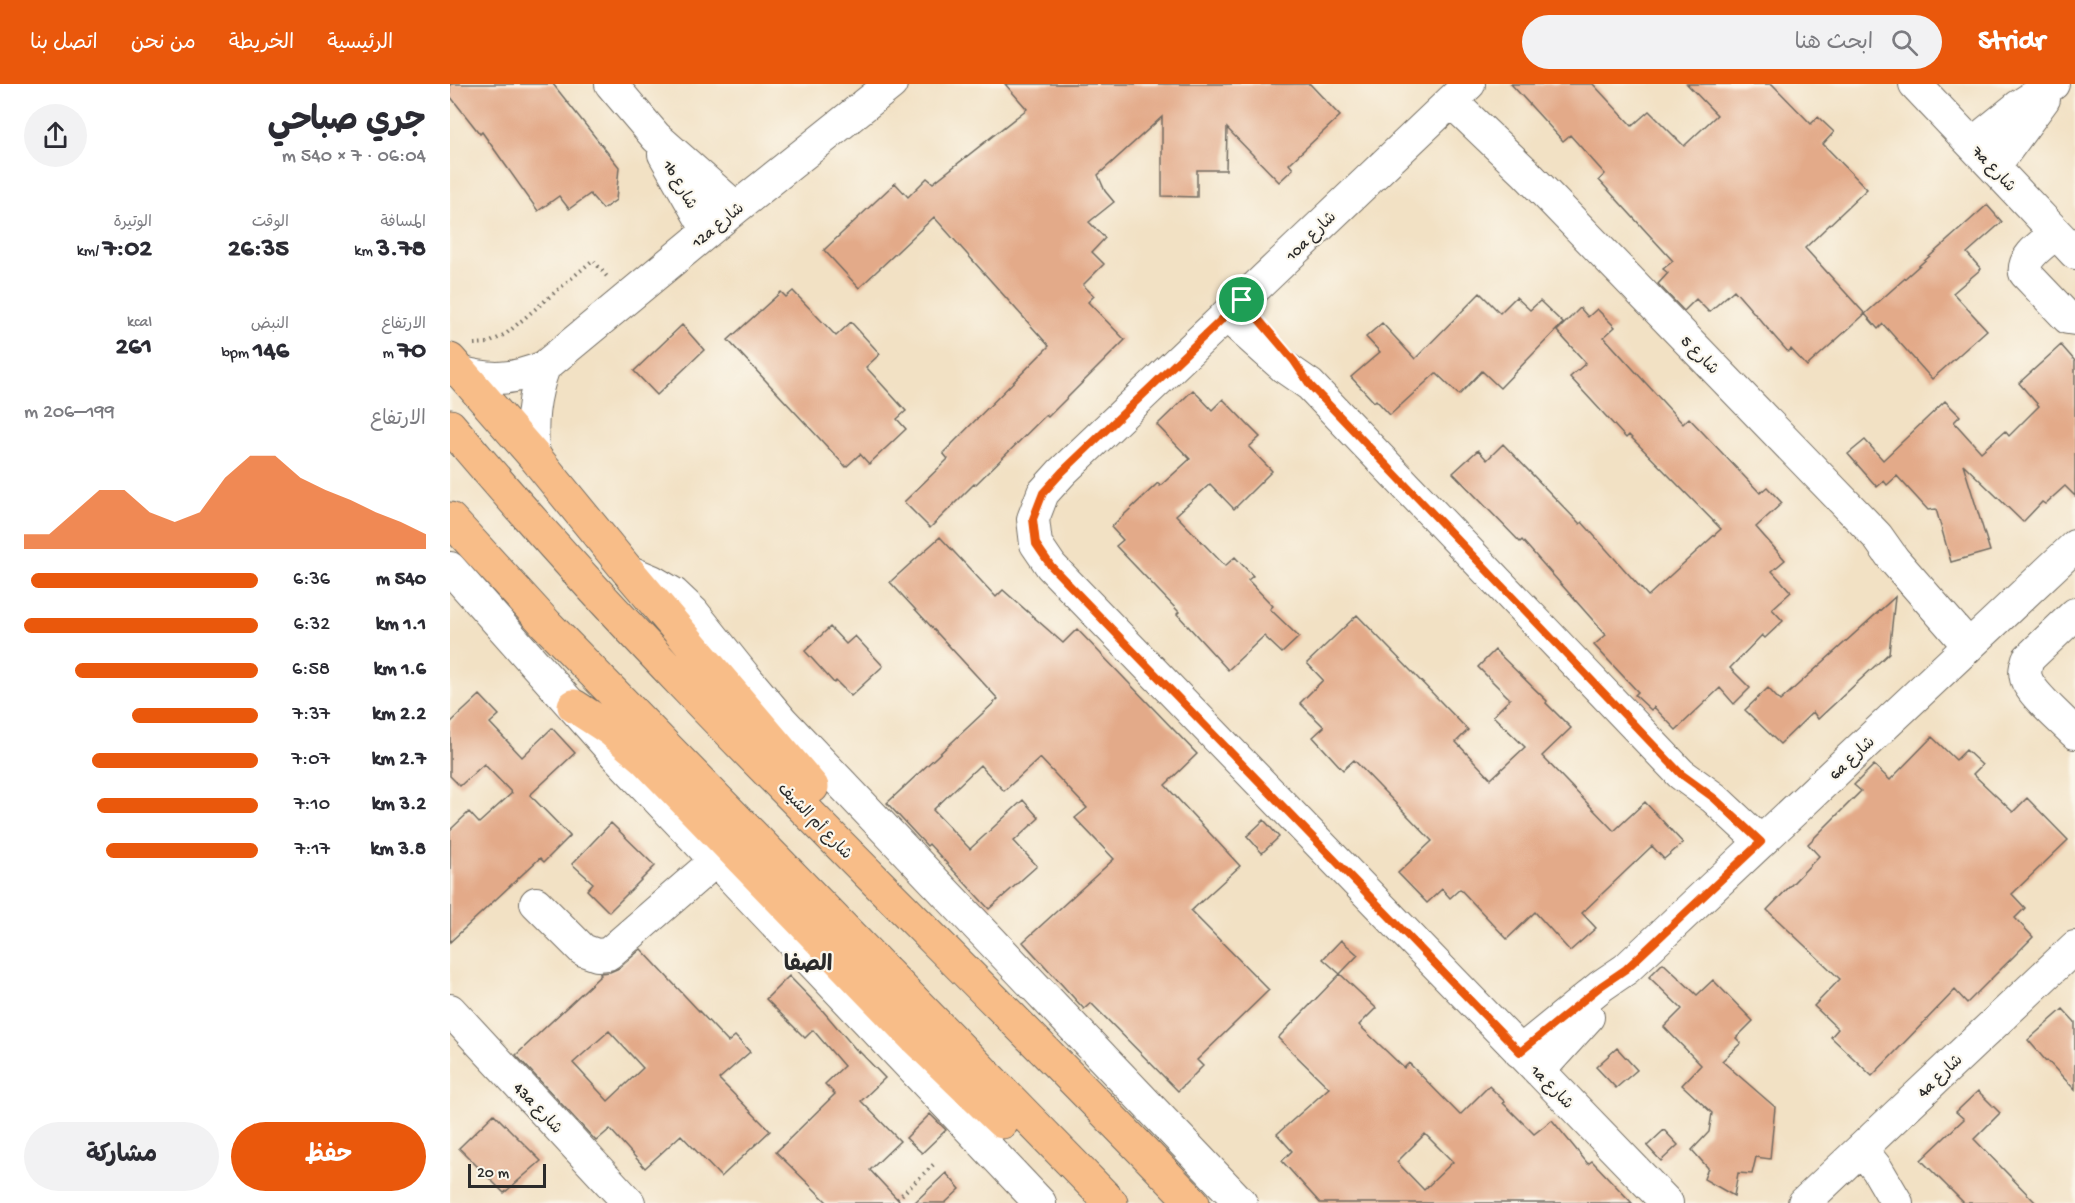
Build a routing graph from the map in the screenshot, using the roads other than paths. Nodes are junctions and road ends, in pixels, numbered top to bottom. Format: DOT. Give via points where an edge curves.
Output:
graph roads {
  1 [pos="611,84"];
  2 [pos="891,84"];
  3 [pos="1915,84"];
  4 [pos="2052,84"];
  5 [pos="1464,90"];
  6 [pos="656,137"];
  7 [pos="1972,144"];
  8 [pos="1994,166"];
  9 [pos="736,208"];
  10 [pos="708,231"];
  11 [pos="2065,243"];
  12 [pos="1234,308"];
  13 [pos="2075,320"];
  14 [pos="458,359"];
  15 [pos="544,367"];
  16 [pos="450,426"];
  17 [pos="534,456"];
  18 [pos="450,519"];
  19 [pos="1033,519"];
  20 [pos="2075,546"];
  21 [pos="450,568"];
  22 [pos="628,571"];
  23 [pos="2075,614"];
  24 [pos="1978,638"];
  25 [pos="574,706"];
  26 [pos="2075,733"];
  27 [pos="1753,850"];
  28 [pos="847,852"];
  29 [pos="715,861"];
  30 [pos="536,903"];
  31 [pos="2075,947"];
  32 [pos="450,1010"];
  33 [pos="1530,1061"];
  34 [pos="1852,1157"];
  35 [pos="628,1203"];
  36 [pos="1040,1203"];
  37 [pos="1086,1203"];
  38 [pos="1111,1203"];
  39 [pos="1193,1203"];
  40 [pos="1241,1203"];
  41 [pos="1666,1203"];
  42 [pos="1804,1203"];
  43 [pos="1897,1203"];
  1 -- 6 [label="street, 1b شارع"];
  2 -- 9 [label="street, 12a شارع"];
  3 -- 7 [label="street, 7a شارع"];
  4 -- 7 [label="street"];
  4 -- 8 [label="street"];
  5 -- 12 [label="street, 10a شارع"];
  5 -- 24 [label="street, شارع 5" via="1512,146 1525,172 1877,536 1911,559"];
  6 -- 9 [label="street, 1b شارع"];
  6 -- 10 [label="street, 1b شارع"];
  7 -- 8 [label="street, 7a شارع"];
  8 -- 11 [label="street, 7a شارع"];
  9 -- 10 [label="street, 12a شارع"];
  10 -- 15 [label="street, 12a شارع"];
  11 -- 13 [label="street" via="2028,258 2025,273 2068,318"];
  12 -- 19 [label="street, 10a شارع" via="1062,472 1043,493"];
  12 -- 27 [label="street" via="1294,361 1310,385 1681,774 1714,798"];
  14 -- 15 [label="street, 12a شارع" via="481,378 502,379"];
  14 -- 17 [label="main road"];
  15 -- 17 [label="street" via="532,411"];
  16 -- 28 [label="main road, شارع أم الشيف" via="617,616"];
  17 -- 22 [label="main road"];
  18 -- 38 [label="main road" via="547,625"];
  19 -- 33 [label="street, 1a شارع" via="1036,544 1051,566"];
  20 -- 24 [label="street, 6a شارع"];
  21 -- 25 [label="street"];
  22 -- 28 [label="main road" via="818,794"];
  22 -- 40 [label="street" via="667,590 693,612 782,721"];
  23 -- 26 [label="street" via="2028,659 2025,670 2032,689"];
  24 -- 27 [label="street, 6a شارع"];
  25 -- 29 [label="street"];
  25 -- 37 [label="main road" via="645,759 916,1039"];
  27 -- 33 [label="street, 6a شارع" via="1626,969 1601,986"];
  28 -- 39 [label="main road, شارع أم الشيف"];
  29 -- 30 [label="street" via="608,954 583,950"];
  29 -- 36 [label="street"];
  31 -- 34 [label="street, 4a شارع"];
  32 -- 35 [label="street, 43a شارع"];
  33 -- 41 [label="street, 1a شارع"];
  34 -- 42 [label="street, 4a شارع"];
  34 -- 43 [label="street"];
}
